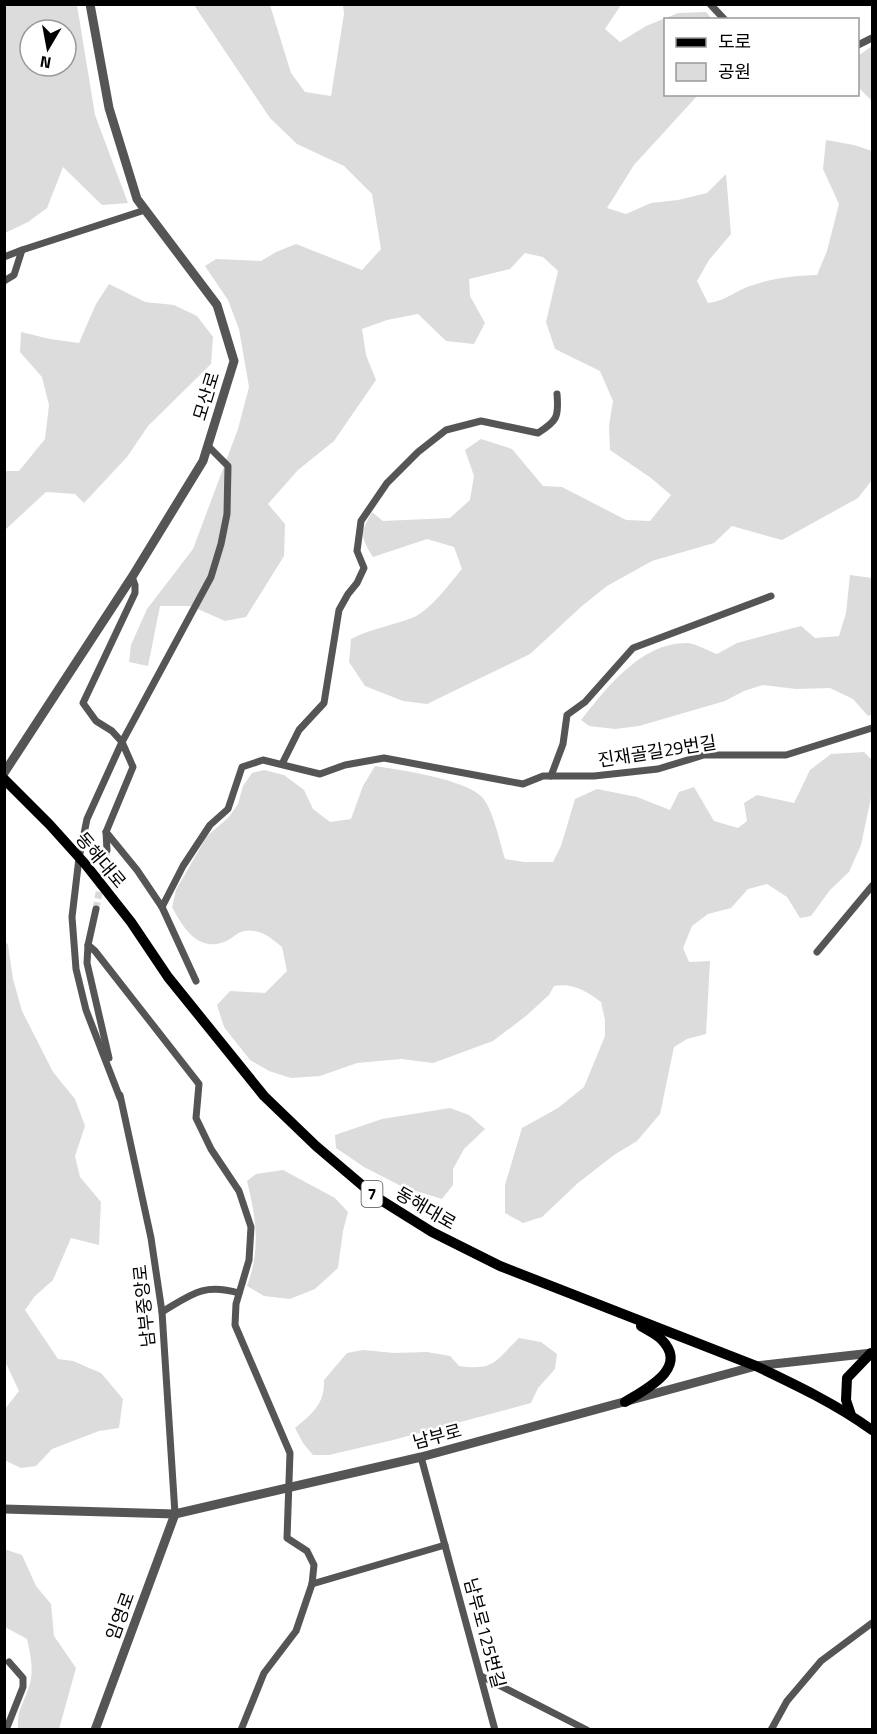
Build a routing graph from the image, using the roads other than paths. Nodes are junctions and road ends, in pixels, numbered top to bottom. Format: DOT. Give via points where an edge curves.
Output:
graph roads {
  1 [pos="90,4"];
  2 [pos="710,4"];
  3 [pos="723,18"];
  4 [pos="873,38"];
  5 [pos="859,45"];
  6 [pos="145,210"];
  7 [pos="22,250"];
  8 [pos="4,256"];
  9 [pos="4,280"];
  10 [pos="558,394"];
  11 [pos="208,446"];
  12 [pos="132,577"];
  13 [pos="771,596"];
  14 [pos="873,728"];
  15 [pos="122,742"];
  16 [pos="282,764"];
  17 [pos="4,772"];
  18 [pos="551,776"];
  19 [pos="4,779"];
  20 [pos="106,832"];
  21 [pos="107,850"];
  22 [pos="79,858"];
  23 [pos="873,885"];
  24 [pos="162,907"];
  25 [pos="96,909"];
  26 [pos="88,945"];
  27 [pos="817,952"];
  28 [pos="196,981"];
  29 [pos="120,1098"];
  30 [pos="239,1293"];
  31 [pos="162,1312"];
  32 [pos="620,1313"];
  33 [pos="872,1353"];
  34 [pos="756,1366"];
  35 [pos="625,1402"];
  36 [pos="851,1415"];
  37 [pos="873,1430"];
  38 [pos="421,1457"];
  39 [pos="289,1488"];
  40 [pos="4,1509"];
  41 [pos="175,1514"];
  42 [pos="445,1545"];
  43 [pos="312,1584"];
  44 [pos="873,1623"];
  45 [pos="9,1662"];
  46 [pos="481,1676"];
  47 [pos="6,1730"];
  48 [pos="95,1730"];
  49 [pos="241,1730"];
  50 [pos="495,1730"];
  51 [pos="586,1730"];
  52 [pos="771,1730"];
  1 -- 6 [label="street, 모산로" via="109,108 137,199"];
  2 -- 3 [label="street"];
  4 -- 5 [label="street"];
  6 -- 7 [label="street"];
  6 -- 11 [label="street, 모산로" via="217,304 234,361"];
  7 -- 8 [label="street"];
  7 -- 9 [label="street" via="14,275"];
  10 -- 16 [label="street" via="559,413 552,424 538,433 481,421 446,430 387,483 361,520 357,551 364,568 339,610 324,703 299,730"];
  11 -- 12 [label="street, 모산로" via="203,461"];
  11 -- 15 [label="street, 남부중앙로" via="228,466 227,513 221,544 211,578"];
  12 -- 15 [label="street" via="135,593 83,703 96,721"];
  12 -- 17 [label="street, 모산로"];
  13 -- 18 [label="street" via="633,648 585,702 567,715 563,744"];
  14 -- 18 [label="street, 진재골길29번길" via="786,755 704,755 658,769"];
  15 -- 20 [label="street" via="133,767"];
  15 -- 22 [label="street, 남부중앙로" via="87,819"];
  16 -- 18 [label="street, 진재골길29번길" via="320,774 384,758 523,784"];
  16 -- 24 [label="street, 진재골길29번길" via="263,760 242,767 228,809 210,825"];
  19 -- 22 [label="main road, 동해대로 / 7"];
  20 -- 21 [label="street"];
  20 -- 24 [label="street"];
  22 -- 29 [label="street, 남부중앙로" via="72,917 76,969 86,1010"];
  22 -- 32 [label="main road, 동해대로 / 7" via="264,1096 359,1183 432,1232 500,1266"];
  23 -- 27 [label="street"];
  24 -- 28 [label="street"];
  25 -- 26 [label="street, 남부중앙로"];
  26 -- 29 [label="street, 남부중앙로" via="89,974"];
  26 -- 30 [label="street" via="199,1084 196,1118 239,1191 251,1227 249,1260"];
  29 -- 31 [label="street, 남부중앙로" via="151,1238"];
  30 -- 31 [label="street" via="222,1288 197,1291"];
  30 -- 39 [label="street" via="235,1325 290,1453"];
  31 -- 41 [label="street, 남부중앙로"];
  32 -- 34 [label="main road, 동해대로 / 7"];
  32 -- 35 [label="main road" via="661,1339 671,1359 659,1381"];
  33 -- 34 [label="street, 남부로"];
  33 -- 36 [label="main road" via="847,1378 846,1400"];
  34 -- 35 [label="street, 남부로"];
  34 -- 36 [label="main road, 동해대로 / 7"];
  35 -- 38 [label="street, 남부로"];
  36 -- 37 [label="main road, 동해대로 / 7"];
  38 -- 39 [label="street, 남부로"];
  38 -- 42 [label="street, 남부로125번길"];
  39 -- 41 [label="street, 남부로"];
  39 -- 43 [label="street" via="287,1538 307,1551 314,1565"];
  40 -- 41 [label="street, 남부로"];
  41 -- 48 [label="street, 임영로"];
  42 -- 43 [label="street"];
  42 -- 46 [label="street, 남부로125번길"];
  43 -- 49 [label="street" via="296,1631 264,1673"];
  44 -- 52 [label="street" via="821,1661 787,1701"];
  45 -- 47 [label="street" via="22,1678 23,1687"];
  46 -- 50 [label="street, 남부로125번길"];
  46 -- 51 [label="street"];
}
